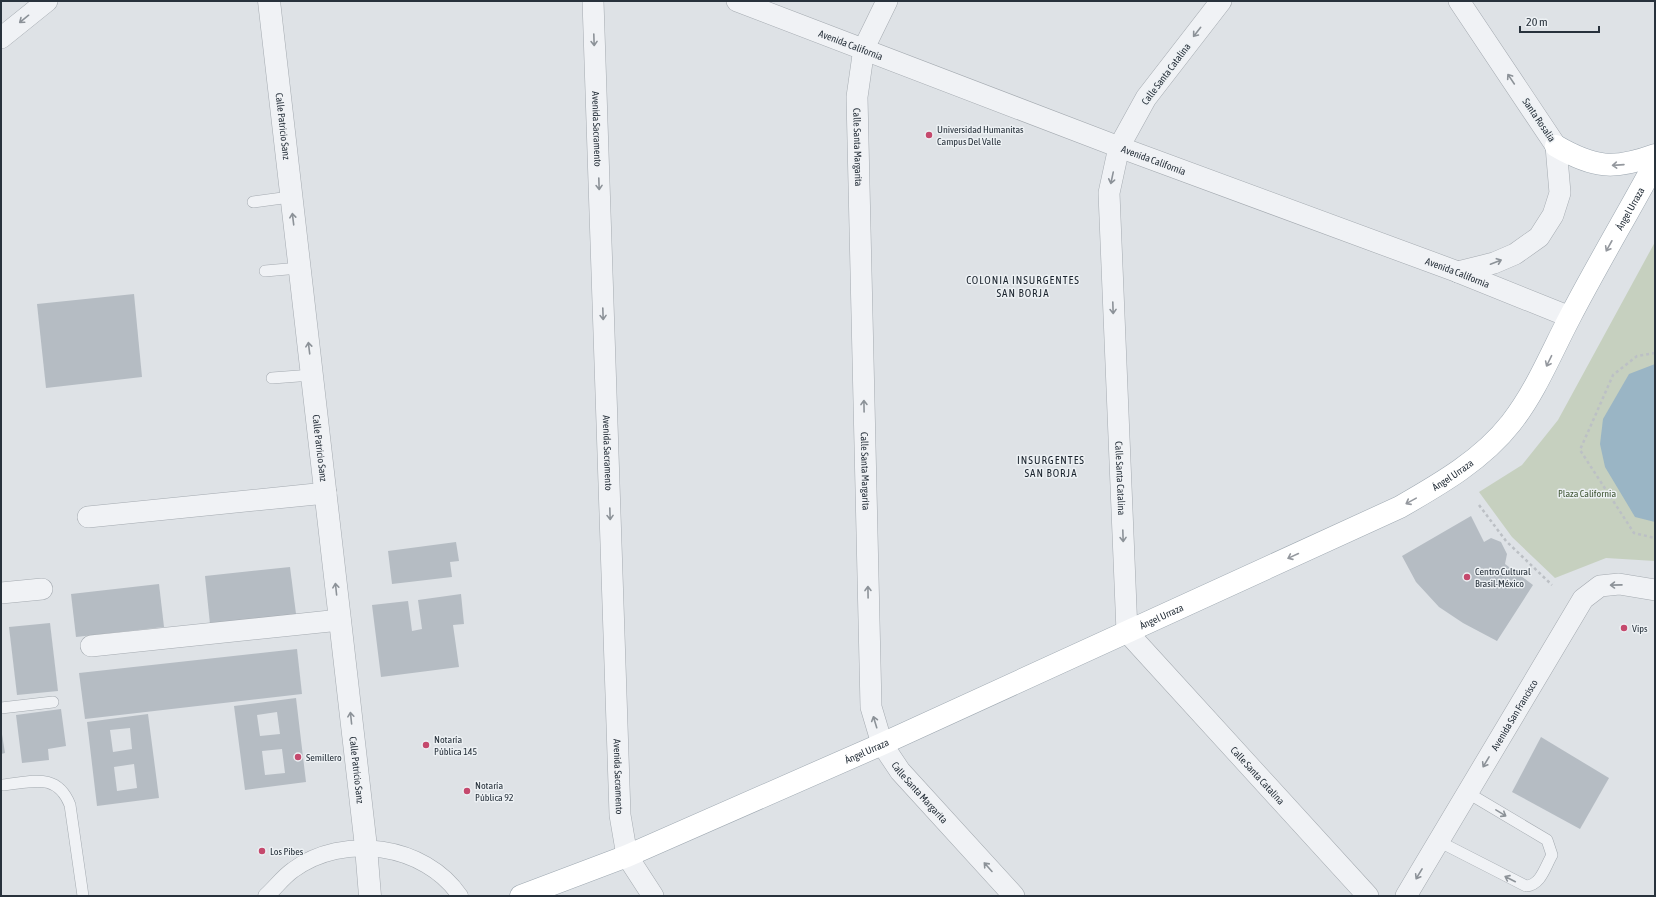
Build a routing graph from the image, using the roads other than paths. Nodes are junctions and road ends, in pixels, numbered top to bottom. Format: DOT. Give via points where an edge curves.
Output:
graph roads {
  1 [pos="47,1"];
  2 [pos="269,1"];
  3 [pos="593,1"];
  4 [pos="737,1"];
  5 [pos="887,1"];
  6 [pos="1221,1"];
  7 [pos="1459,1"];
  8 [pos="1,38"];
  9 [pos="864,48"];
  10 [pos="1556,146"];
  11 [pos="1119,147"];
  12 [pos="1655,155"];
  13 [pos="1655,163"];
  14 [pos="290,197"];
  15 [pos="253,202"];
  16 [pos="299,268"];
  17 [pos="266,271"];
  18 [pos="1458,272"];
  19 [pos="1570,317"];
  20 [pos="312,375"];
  21 [pos="272,378"];
  22 [pos="326,493"];
  23 [pos="88,517"];
  24 [pos="42,589"];
  25 [pos="1655,590"];
  26 [pos="1,593"];
  27 [pos="340,620"];
  28 [pos="1127,632"];
  29 [pos="91,646"];
  30 [pos="53,702"];
  31 [pos="1,708"];
  32 [pos="882,744"];
  33 [pos="3,785"];
  34 [pos="1468,793"];
  35 [pos="1438,841"];
  36 [pos="366,847"];
  37 [pos="627,856"];
  38 [pos="83,896"];
  39 [pos="266,896"];
  40 [pos="370,896"];
  41 [pos="460,896"];
  42 [pos="521,896"];
  43 [pos="653,896"];
  44 [pos="1014,896"];
  45 [pos="1368,896"];
  46 [pos="1406,896"];
  1 -- 8 [label="street, one-way"];
  2 -- 14 [label="street, Calle Patricio Sanz"];
  3 -- 37 [label="street, Avenida Sacramento, one-way" via="620,815"];
  4 -- 9 [label="street, Avenida California"];
  5 -- 9 [label="street, Calle Santa Margarita"];
  6 -- 11 [label="street, Calle Santa Catalina, one-way" via="1146,98"];
  10 -- 7 [label="street, Santa Rosalia, one-way"];
  9 -- 11 [label="street, Avenida California"];
  32 -- 9 [label="street, Calle Santa Margarita, one-way" via="871,707 857,97"];
  12 -- 10 [label="main road, one-way" via="1613,166 1593,163"];
  18 -- 10 [label="street, Santa Rosalia, one-way" via="1494,264 1515,254 1539,237 1553,214 1560,193"];
  11 -- 18 [label="street, Avenida California"];
  11 -- 28 [label="street, Calle Santa Catalina, one-way" via="1109,193"];
  13 -- 19 [label="main road, Ángel Urraza, one-way"];
  14 -- 15 [label="lane"];
  16 -- 14 [label="street, Calle Patricio Sanz, one-way"];
  16 -- 17 [label="lane"];
  20 -- 16 [label="street, Calle Patricio Sanz, one-way"];
  18 -- 19 [label="street, Avenida California"];
  19 -- 28 [label="main road, Ángel Urraza, one-way" via="1538,382 1511,424 1447,481 1400,507"];
  20 -- 21 [label="lane"];
  20 -- 22 [label="street, Calle Patricio Sanz"];
  22 -- 23 [label="street"];
  27 -- 22 [label="street, Calle Patricio Sanz, one-way"];
  24 -- 26 [label="street"];
  25 -- 34 [label="street, Avenida San Francisco, one-way" via="1619,584 1600,586 1583,599"];
  27 -- 29 [label="street"];
  36 -- 27 [label="street, Calle Patricio Sanz, one-way"];
  28 -- 32 [label="main road, Ángel Urraza"];
  28 -- 45 [label="street, Calle Santa Catalina"];
  30 -- 31 [label="lane"];
  32 -- 37 [label="main road, Ángel Urraza"];
  44 -- 32 [label="street, Calle Santa Margarita, one-way" via="900,771"];
  33 -- 38 [label="lane" via="41,781 54,784 65,792 70,805"];
  34 -- 35 [label="street, Avenida San Francisco"];
  34 -- 35 [label="lane, one-way" via="1547,840 1552,855 1538,882 1526,886"];
  35 -- 46 [label="street, Avenida San Francisco, one-way"];
  36 -- 39 [label="street" via="327,853 293,870"];
  36 -- 40 [label="street, Calle Patricio Sanz"];
  36 -- 41 [label="street" via="398,852 429,866 454,887"];
  37 -- 42 [label="main road, Ángel Urraza"];
  37 -- 43 [label="street, Avenida Sacramento"];
}
